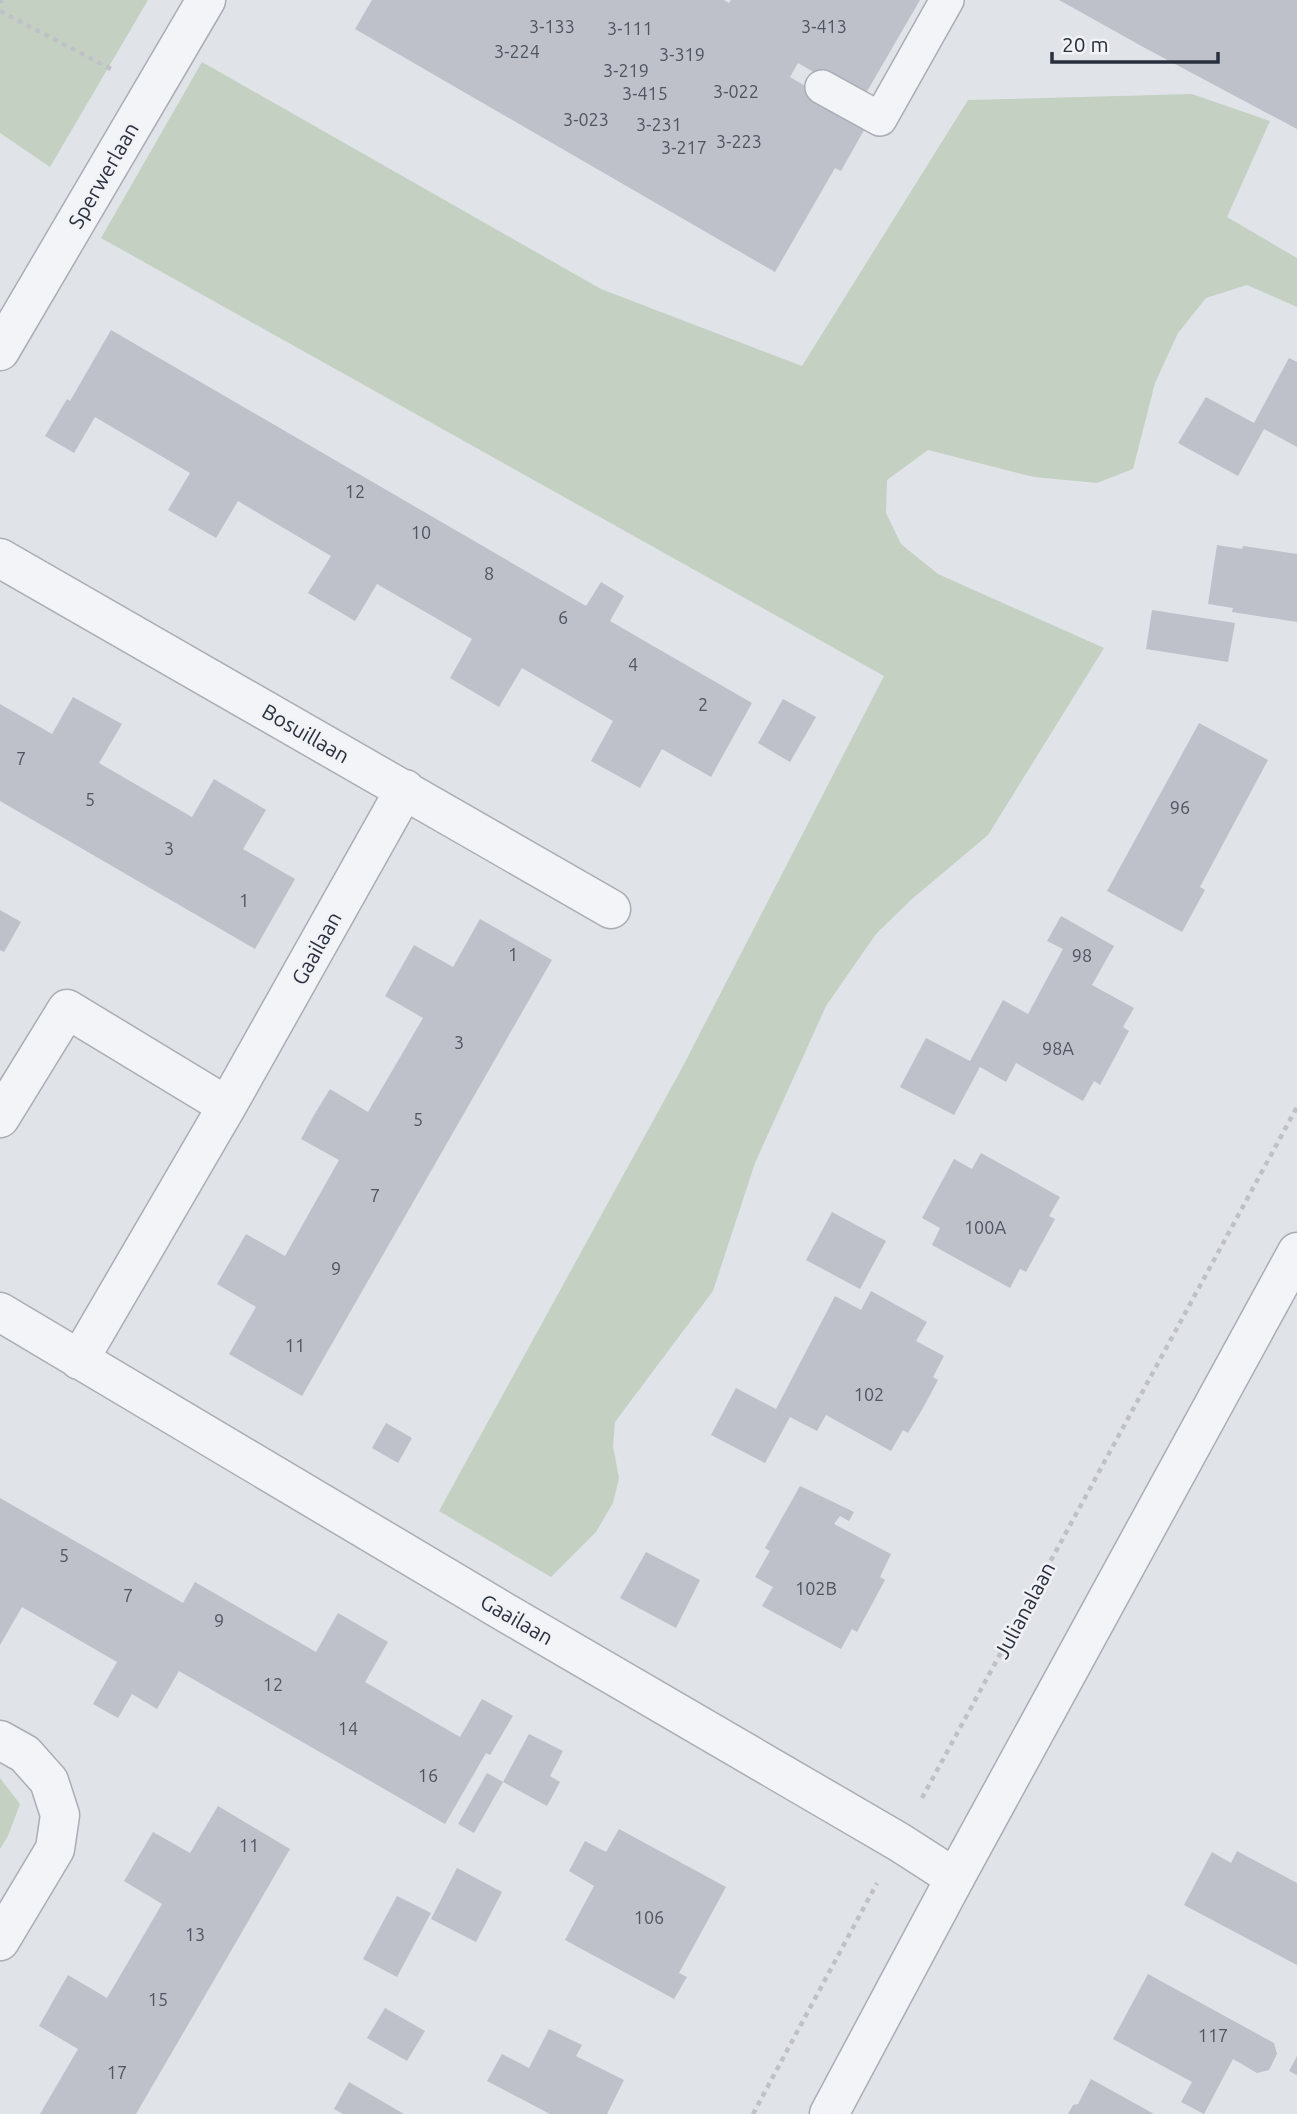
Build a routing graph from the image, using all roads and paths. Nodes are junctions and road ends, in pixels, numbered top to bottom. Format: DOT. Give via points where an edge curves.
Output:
graph roads {
  1 [pos="206,0"];
  2 [pos="947,0"];
  3 [pos="0,11"];
  4 [pos="119,73"];
  5 [pos="822,87"];
  6 [pos="0,351"];
  7 [pos="0,558"];
  8 [pos="405,789"];
  9 [pos="611,909"];
  10 [pos="227,1106"];
  11 [pos="1297,1107"];
  12 [pos="0,1118"];
  13 [pos="1297,1252"];
  14 [pos="0,1312"];
  15 [pos="79,1360"];
  16 [pos="0,1740"];
  17 [pos="899,1842"];
  18 [pos="955,1878"];
  19 [pos="0,1941"];
  20 [pos="752,2114"];
  21 [pos="829,2114"];
  1 -- 6 [label="street, Sperwerlaan"];
  2 -- 5 [label="lane" via="880,119"];
  3 -- 4 [label="path"];
  7 -- 8 [label="street, Bosuillaan"];
  8 -- 9 [label="street, Bosuillaan"];
  8 -- 10 [label="street, Gaailaan"];
  10 -- 12 [label="street" via="67,1009"];
  10 -- 15 [label="street, Gaailaan"];
  11 -- 17 [label="path, Julianalaan"];
  13 -- 18 [label="street"];
  14 -- 15 [label="street, Gaailaan"];
  15 -- 17 [label="street, Gaailaan"];
  16 -- 19 [label="street" via="25,1754 49,1781 60,1815 55,1849"];
  17 -- 18 [label="street, Gaailaan"];
  17 -- 20 [label="path, Julianalaan"];
  18 -- 21 [label="street"];
}
